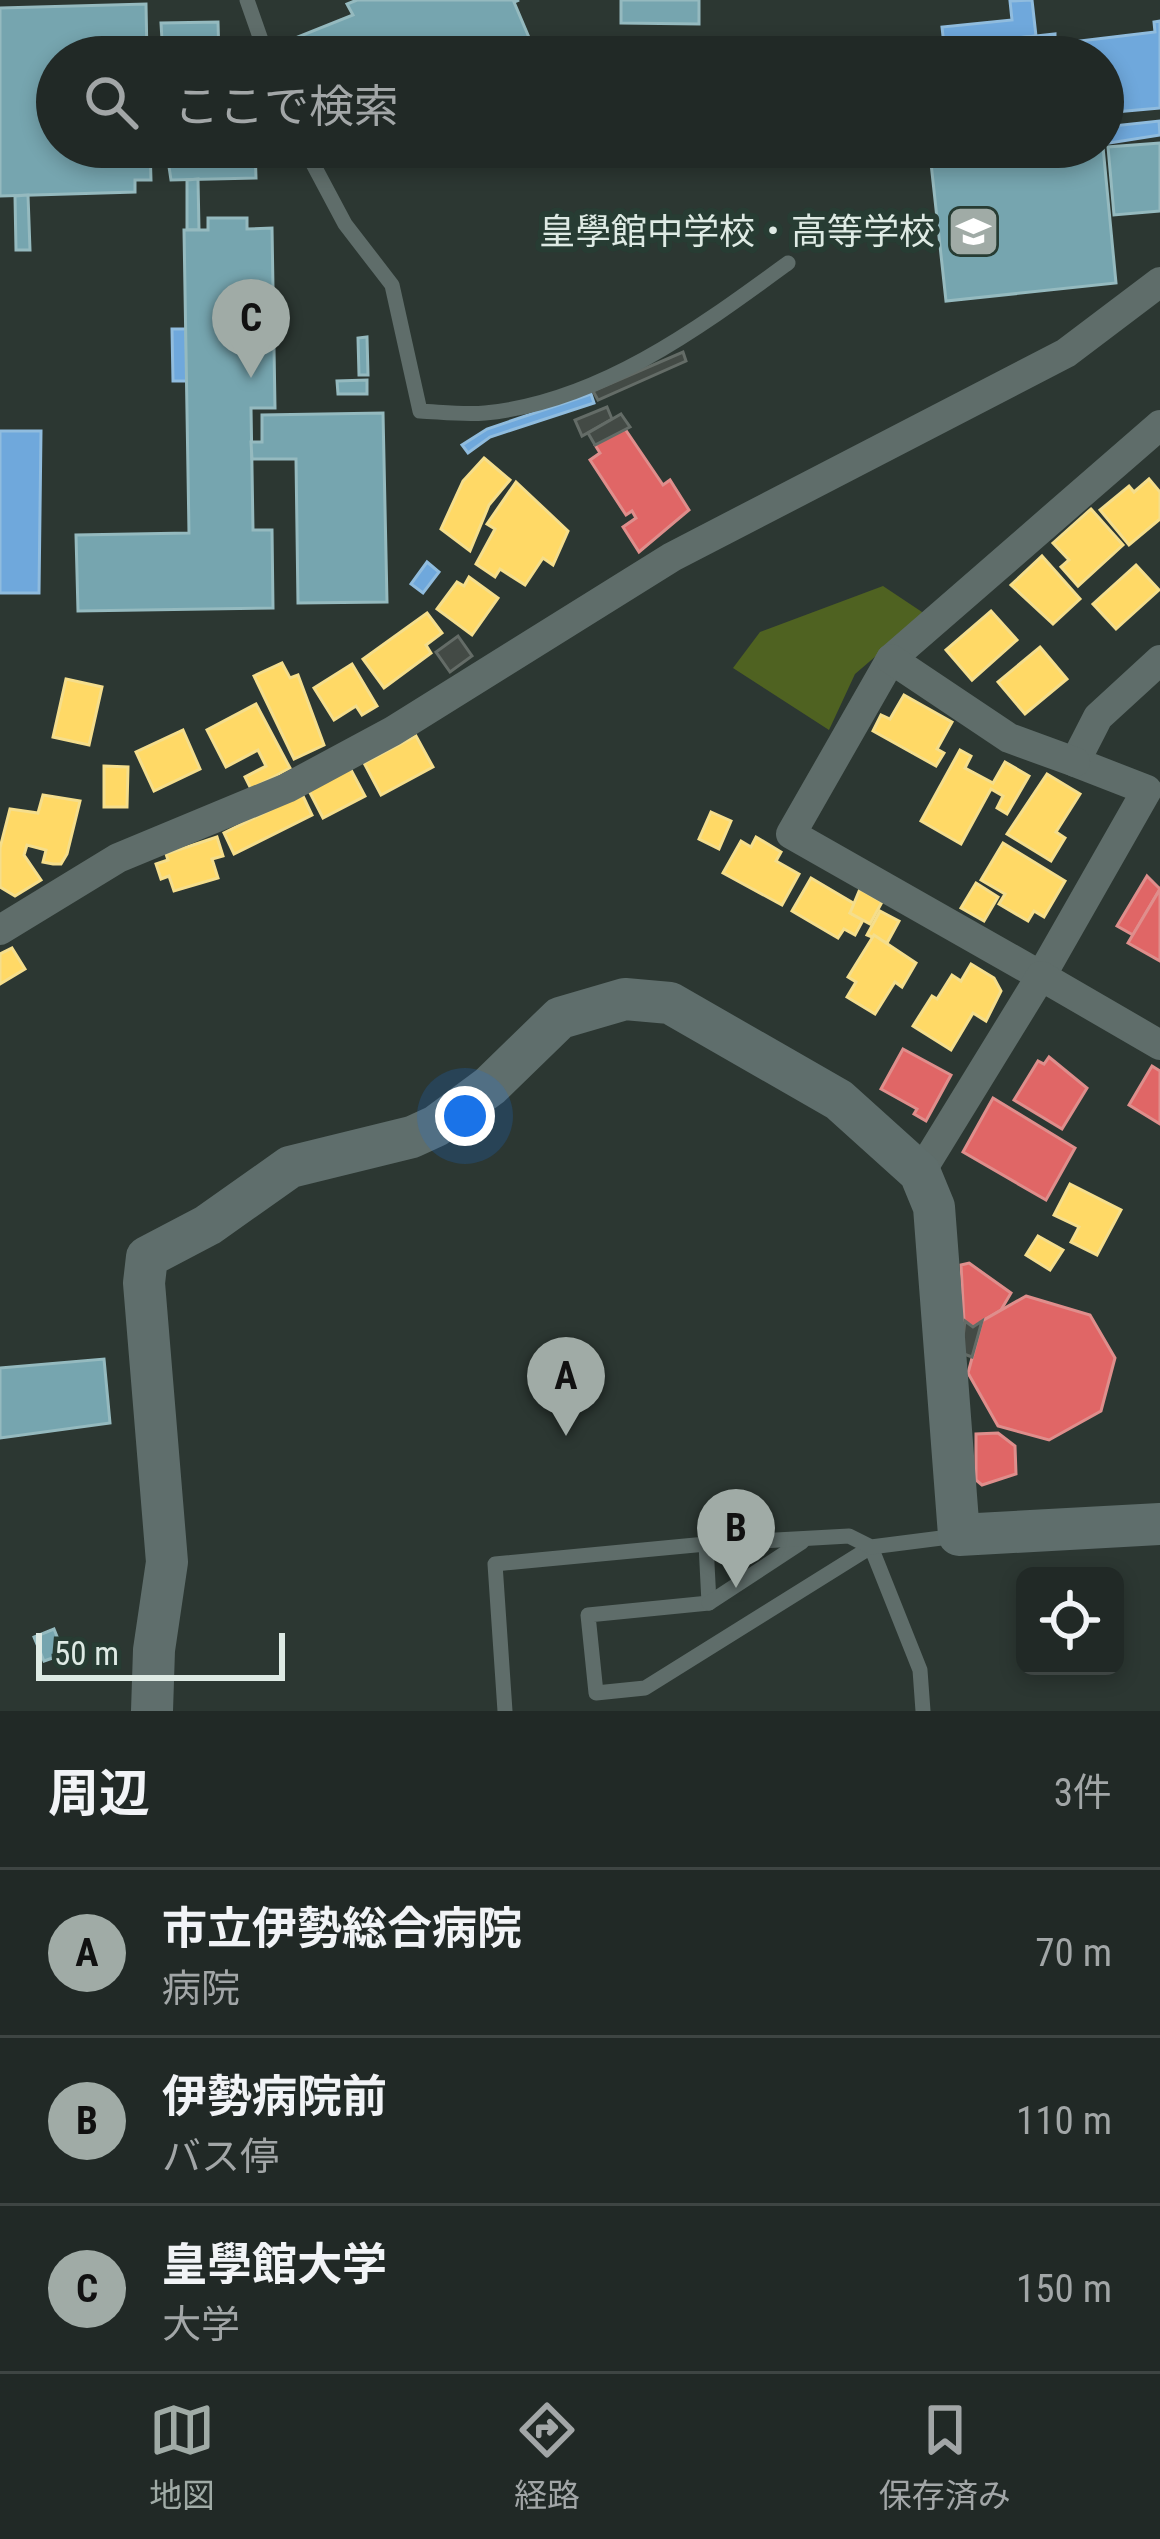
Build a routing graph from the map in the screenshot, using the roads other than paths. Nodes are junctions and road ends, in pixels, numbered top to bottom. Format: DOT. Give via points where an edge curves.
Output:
graph roads {
  1 [pos="247,0"];
  2 [pos="260,36"];
  3 [pos="315,168"];
  4 [pos="788,263"];
  5 [pos="1160,282"];
  6 [pos="1160,425"];
  7 [pos="891,659"];
  8 [pos="1160,660"];
  9 [pos="1075,762"];
  10 [pos="0,930"];
  11 [pos="1041,976"];
  12 [pos="1160,1045"];
  13 [pos="920,1173"];
  14 [pos="1160,1524"];
  15 [pos="959,1535"];
  16 [pos="805,1540"];
  17 [pos="706,1544"];
  18 [pos="872,1547"];
  19 [pos="709,1603"];
  20 [pos="152,1711"];
  21 [pos="505,1711"];
  22 [pos="923,1711"];
  1 -- 2 [label="lane"];
  3 -- 4 [label="lane" via="392,285 420,411 485,413 579,389 690,335"];
  5 -- 10 [label="street" via="1066,353 672,556 393,731 287,788 118,858"];
  6 -- 7 [label="street"];
  7 -- 9 [label="street" via="1009,738"];
  7 -- 11 [label="street" via="791,835"];
  8 -- 9 [label="street" via="1098,717"];
  9 -- 11 [label="street" via="1148,790"];
  11 -- 12 [label="street"];
  11 -- 13 [label="street"];
  13 -- 15 [label="street" via="934,1207"];
  13 -- 20 [label="street" via="839,1100 670,1004 625,999 560,1018 436,1126 290,1167 147,1257 167,1562"];
  14 -- 15 [label="street"];
  15 -- 18 [label="lane"];
  16 -- 17 [label="lane"];
  16 -- 18 [label="lane" via="849,1536"];
  16 -- 19 [label="lane"];
  17 -- 19 [label="lane"];
  17 -- 21 [label="lane" via="495,1564"];
  18 -- 19 [label="lane" via="645,1688 596,1694 588,1615"];
  18 -- 22 [label="lane" via="920,1670"];
}
